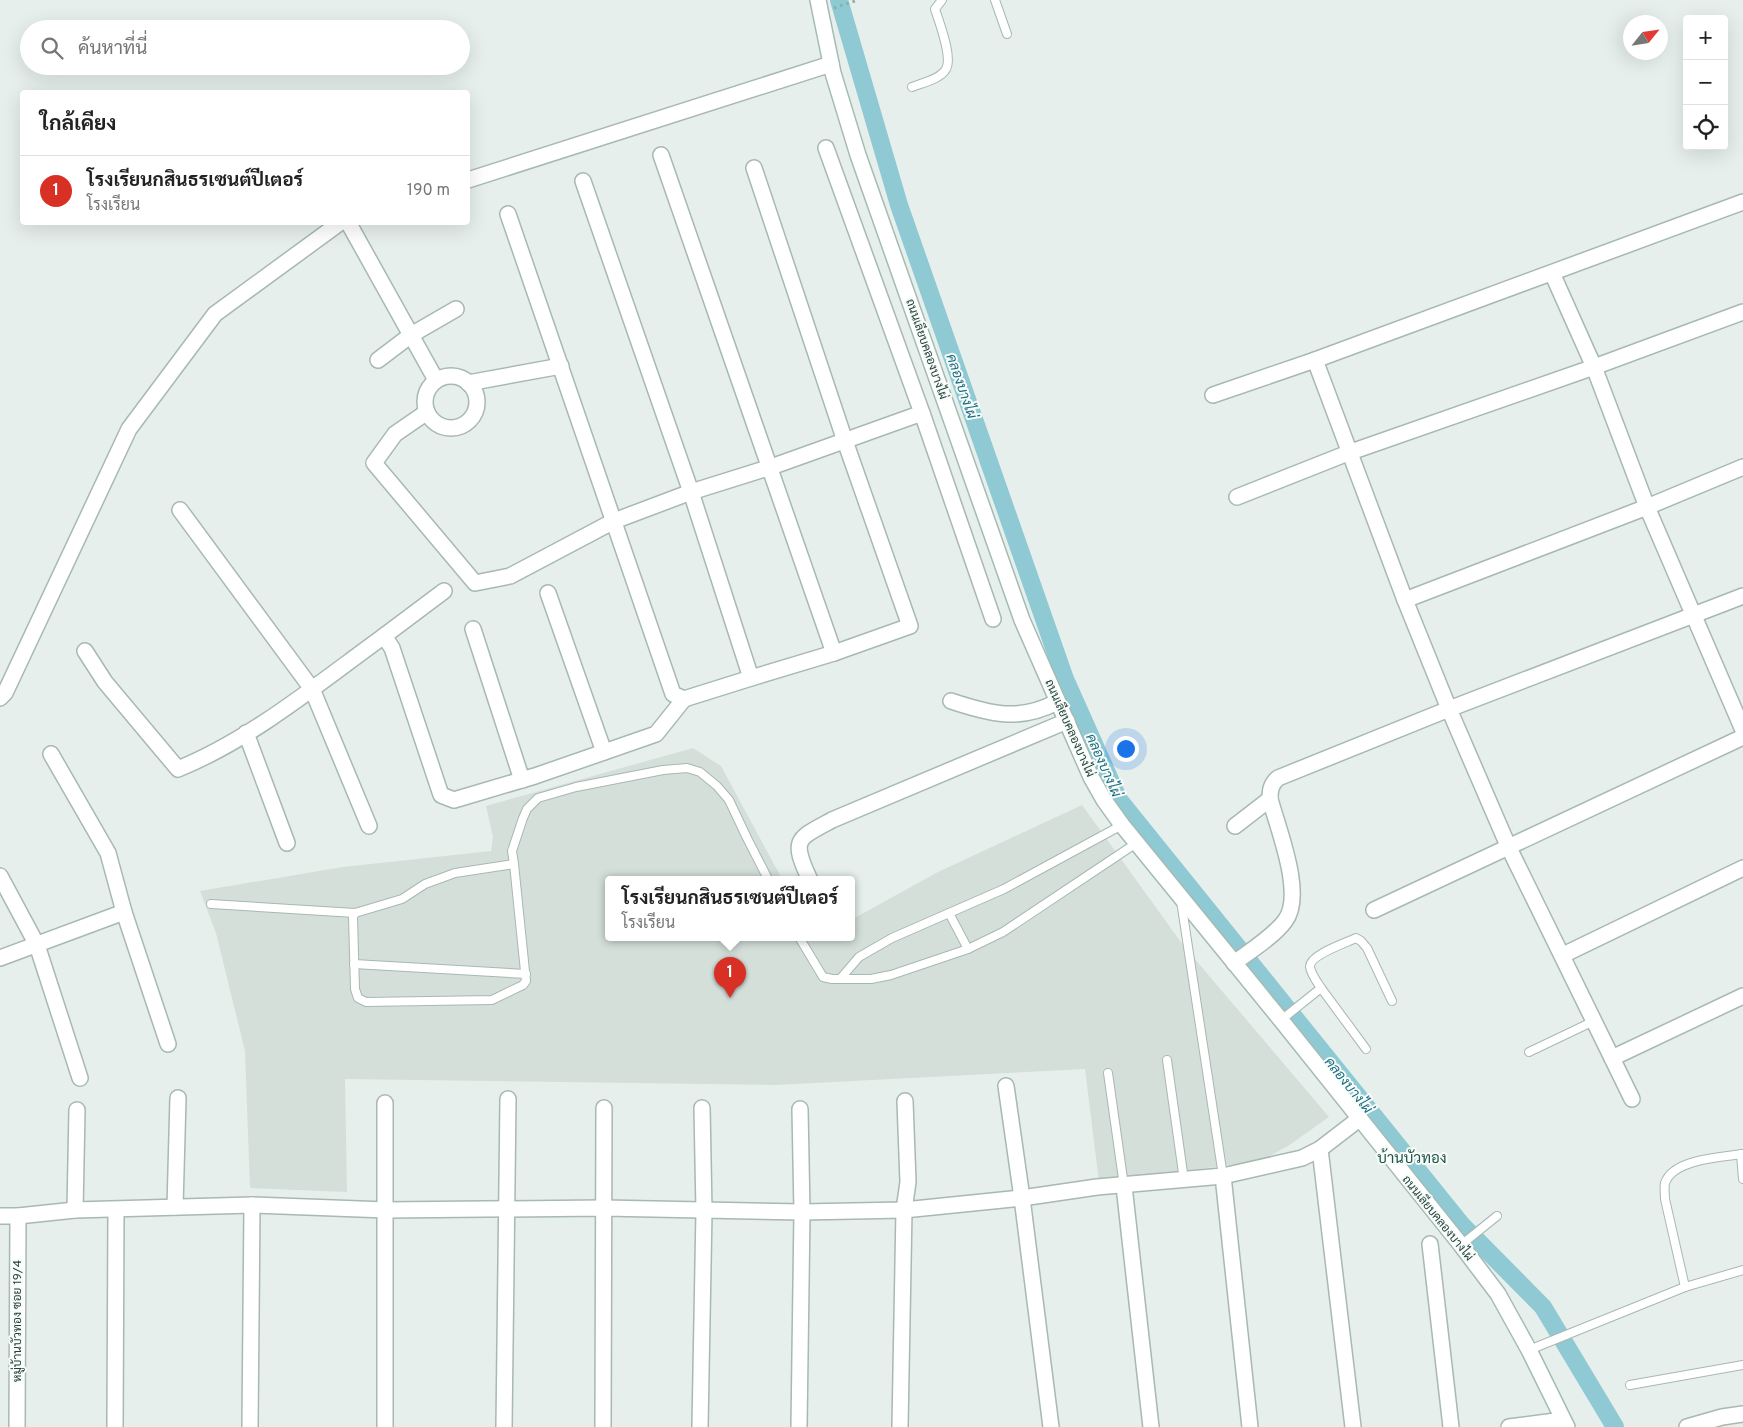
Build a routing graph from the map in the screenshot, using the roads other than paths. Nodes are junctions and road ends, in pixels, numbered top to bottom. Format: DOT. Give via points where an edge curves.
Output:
graph roads {
  1 [pos="818,0"];
  2 [pos="942,0"];
  3 [pos="995,0"];
  4 [pos="1007,34"];
  5 [pos="831,64"];
  6 [pos="912,87"];
  7 [pos="826,148"];
  8 [pos="661,156"];
  9 [pos="754,168"];
  10 [pos="470,179"];
  11 [pos="583,181"];
  12 [pos="1743,202"];
  13 [pos="508,214"];
  14 [pos="337,225"];
  15 [pos="350,225"];
  16 [pos="1552,273"];
  17 [pos="456,309"];
  18 [pos="1743,312"];
  19 [pos="411,335"];
  20 [pos="378,360"];
  21 [pos="1315,360"];
  22 [pos="561,366"];
  23 [pos="1594,367"];
  24 [pos="436,380"];
  25 [pos="468,383"];
  26 [pos="1213,396"];
  27 [pos="427,412"];
  28 [pos="922,412"];
  29 [pos="846,441"];
  30 [pos="1348,453"];
  31 [pos="771,467"];
  32 [pos="1743,467"];
  33 [pos="691,492"];
  34 [pos="1237,497"];
  35 [pos="1647,507"];
  36 [pos="180,510"];
  37 [pos="614,521"];
  38 [pos="444,591"];
  39 [pos="548,593"];
  40 [pos="1743,596"];
  41 [pos="1404,600"];
  42 [pos="1693,616"];
  43 [pos="993,619"];
  44 [pos="473,629"];
  45 [pos="384,636"];
  46 [pos="85,651"];
  47 [pos="834,652"];
  48 [pos="751,678"];
  49 [pos="312,689"];
  50 [pos="0,698"];
  51 [pos="684,699"];
  52 [pos="951,701"];
  53 [pos="1058,702"];
  54 [pos="1449,709"];
  55 [pos="1067,721"];
  56 [pos="1743,730"];
  57 [pos="246,732"];
  58 [pos="1743,737"];
  59 [pos="604,752"];
  60 [pos="51,754"];
  61 [pos="522,780"];
  62 [pos="1270,799"];
  63 [pos="1122,825"];
  64 [pos="369,826"];
  65 [pos="1235,826"];
  66 [pos="1138,842"];
  67 [pos="287,843"];
  68 [pos="1509,848"];
  69 [pos="514,864"];
  70 [pos="1743,868"];
  71 [pos="0,876"];
  72 [pos="767,876"];
  73 [pos="808,876"];
  74 [pos="1180,894"];
  75 [pos="211,904"];
  76 [pos="1374,910"];
  77 [pos="124,912"];
  78 [pos="355,913"];
  79 [pos="949,913"];
  80 [pos="801,941"];
  81 [pos="37,945"];
  82 [pos="968,949"];
  83 [pos="1563,956"];
  84 [pos="0,958"];
  85 [pos="1238,960"];
  86 [pos="354,964"];
  87 [pos="526,974"];
  88 [pos="841,978"];
  89 [pos="1319,990"];
  90 [pos="1743,996"];
  91 [pos="1392,1001"];
  92 [pos="1284,1018"];
  93 [pos="1594,1021"];
  94 [pos="168,1044"];
  95 [pos="1366,1050"];
  96 [pos="1529,1052"];
  97 [pos="1612,1058"];
  98 [pos="1167,1060"];
  99 [pos="1108,1073"];
  100 [pos="80,1078"];
  101 [pos="1006,1086"];
  102 [pos="178,1098"];
  103 [pos="1632,1098"];
  104 [pos="508,1099"];
  105 [pos="905,1101"];
  106 [pos="385,1103"];
  107 [pos="604,1108"];
  108 [pos="702,1108"];
  109 [pos="800,1109"];
  110 [pos="77,1110"];
  111 [pos="1359,1119"];
  112 [pos="1320,1148"];
  113 [pos="1742,1154"];
  114 [pos="1223,1176"];
  115 [pos="1743,1179"];
  116 [pos="1184,1180"];
  117 [pos="1124,1186"];
  118 [pos="1022,1198"];
  119 [pos="252,1205"];
  120 [pos="175,1207"];
  121 [pos="604,1208"];
  122 [pos="75,1210"];
  123 [pos="116,1210"];
  124 [pos="386,1210"];
  125 [pos="506,1210"];
  126 [pos="904,1210"];
  127 [pos="704,1211"];
  128 [pos="802,1212"];
  129 [pos="0,1216"];
  130 [pos="18,1216"];
  131 [pos="1497,1216"];
  132 [pos="1464,1243"];
  133 [pos="1430,1244"];
  134 [pos="1743,1270"];
  135 [pos="1685,1287"];
  136 [pos="1530,1350"];
  137 [pos="1743,1365"];
  138 [pos="1630,1384"];
  139 [pos="1743,1414"];
  140 [pos="1565,1423"];
  141 [pos="17,1427"];
  142 [pos="115,1427"];
  143 [pos="250,1427"];
  144 [pos="385,1427"];
  145 [pos="504,1427"];
  146 [pos="603,1427"];
  147 [pos="700,1427"];
  148 [pos="799,1427"];
  149 [pos="900,1427"];
  150 [pos="1052,1427"];
  151 [pos="1151,1427"];
  152 [pos="1250,1427"];
  153 [pos="1353,1427"];
  154 [pos="1451,1427"];
  155 [pos="1508,1427"];
  156 [pos="1688,1427"];
  1 -- 5 [label="street, ถนนเลียบคลองบางไผ่"];
  2 -- 6 [label="lane" via="935,9 949,58 946,69 939,76"];
  3 -- 4 [label="lane"];
  5 -- 10 [label="street"];
  5 -- 53 [label="street, ถนนเลียบคลองบางไผ่" via="858,155 1016,601"];
  7 -- 28 [label="street"];
  8 -- 31 [label="street"];
  9 -- 29 [label="street"];
  11 -- 33 [label="street"];
  12 -- 16 [label="street"];
  13 -- 22 [label="street"];
  14 -- 50 [label="street" via="215,314 129,429 6,693"];
  15 -- 19 [label="street"];
  16 -- 21 [label="street"];
  16 -- 23 [label="street"];
  17 -- 19 [label="street"];
  18 -- 23 [label="street"];
  19 -- 20 [label="street"];
  19 -- 24 [label="street"];
  21 -- 26 [label="street"];
  21 -- 30 [label="street"];
  22 -- 25 [label="street"];
  22 -- 37 [label="street"];
  23 -- 30 [label="street"];
  23 -- 35 [label="street"];
  24 -- 25 [label="street" via="454,376"];
  24 -- 27 [label="street" via="426,394"];
  25 -- 27 [label="street" via="474,389 477,405 475,413 464,425 456,428 439,426"];
  27 -- 37 [label="street" via="395,434 374,463 475,583 510,576"];
  28 -- 29 [label="street"];
  28 -- 43 [label="street"];
  29 -- 31 [label="street"];
  29 -- 47 [label="street" via="910,626"];
  30 -- 34 [label="street"];
  30 -- 41 [label="street"];
  31 -- 33 [label="street"];
  31 -- 47 [label="street"];
  32 -- 35 [label="street"];
  33 -- 37 [label="street"];
  33 -- 48 [label="street"];
  35 -- 41 [label="street"];
  35 -- 42 [label="street"];
  36 -- 49 [label="street"];
  37 -- 51 [label="street" via="673,694"];
  38 -- 45 [label="street"];
  39 -- 59 [label="street"];
  40 -- 42 [label="street"];
  41 -- 54 [label="street"];
  42 -- 54 [label="street"];
  42 -- 56 [label="street"];
  44 -- 61 [label="street"];
  45 -- 49 [label="street"];
  45 -- 61 [label="street" via="392,648 441,795 454,800"];
  46 -- 57 [label="street" via="105,682 178,769 204,758"];
  47 -- 48 [label="street"];
  48 -- 51 [label="street"];
  49 -- 57 [label="street"];
  49 -- 64 [label="street"];
  51 -- 59 [label="street" via="656,734"];
  52 -- 53 [label="street" via="982,711 1017,715"];
  53 -- 55 [label="street, ถนนเลียบคลองบางไผ่"];
  54 -- 62 [label="street" via="1282,776 1272,785"];
  54 -- 68 [label="street"];
  55 -- 63 [label="street, ถนนเลียบคลองบางไผ่" via="1091,777"];
  55 -- 73 [label="street" via="815,830 802,838 798,847"];
  57 -- 67 [label="street"];
  58 -- 68 [label="street"];
  59 -- 61 [label="street"];
  60 -- 77 [label="street" via="108,853"];
  62 -- 65 [label="street"];
  62 -- 85 [label="street" via="1292,880 1293,896 1285,921"];
  63 -- 66 [label="street, ถนนเลียบคลองบางไผ่"];
  63 -- 79 [label="lane" via="1004,889"];
  66 -- 74 [label="street, ถนนเลียบคลองบางไผ่"];
  66 -- 82 [label="lane" via="1003,932"];
  68 -- 76 [label="street"];
  68 -- 83 [label="street"];
  69 -- 72 [label="lane" via="512,851 523,818 538,798 576,787 687,768 700,772 729,800"];
  69 -- 78 [label="lane" via="455,873 425,884 402,899"];
  69 -- 87 [label="lane"];
  70 -- 83 [label="street"];
  71 -- 81 [label="street"];
  74 -- 85 [label="street, ถนนเลียบคลองบางไผ่"];
  74 -- 114 [label="lane"];
  75 -- 78 [label="lane"];
  77 -- 81 [label="street"];
  77 -- 94 [label="street"];
  78 -- 86 [label="lane"];
  79 -- 82 [label="lane"];
  79 -- 88 [label="lane" via="867,952"];
  80 -- 88 [label="lane" via="823,976"];
  81 -- 84 [label="street"];
  81 -- 100 [label="street"];
  82 -- 88 [label="lane" via="891,975 871,979"];
  83 -- 93 [label="street"];
  85 -- 92 [label="street, ถนนเลียบคลองบางไผ่"];
  86 -- 87 [label="lane"];
  86 -- 87 [label="lane" via="355,989 358,998 366,1002 492,1000 523,985"];
  89 -- 91 [label="lane" via="1311,963 1322,953 1356,938 1366,948"];
  89 -- 92 [label="lane"];
  89 -- 95 [label="lane"];
  90 -- 97 [label="street"];
  92 -- 111 [label="street, ถนนเลียบคลองบางไผ่"];
  93 -- 96 [label="lane"];
  93 -- 97 [label="street"];
  97 -- 103 [label="street"];
  98 -- 116 [label="lane"];
  99 -- 117 [label="lane"];
  101 -- 118 [label="street"];
  102 -- 120 [label="street"];
  104 -- 125 [label="street"];
  105 -- 126 [label="street" via="908,1182"];
  106 -- 124 [label="street"];
  107 -- 121 [label="street"];
  108 -- 127 [label="street"];
  109 -- 128 [label="street"];
  110 -- 122 [label="street"];
  111 -- 112 [label="street"];
  111 -- 132 [label="street, ถนนเลียบคลองบางไผ่"];
  112 -- 114 [label="street" via="1302,1158"];
  112 -- 153 [label="street"];
  113 -- 115 [label="lane"];
  113 -- 135 [label="lane" via="1685,1164 1668,1176 1664,1184 1664,1199"];
  114 -- 116 [label="street"];
  114 -- 152 [label="street"];
  116 -- 117 [label="street"];
  117 -- 118 [label="street"];
  117 -- 151 [label="street"];
  118 -- 126 [label="street"];
  118 -- 150 [label="street"];
  119 -- 120 [label="street"];
  119 -- 124 [label="street"];
  119 -- 143 [label="street"];
  120 -- 123 [label="street"];
  121 -- 125 [label="street"];
  121 -- 127 [label="street"];
  121 -- 146 [label="street"];
  122 -- 123 [label="street"];
  122 -- 130 [label="street"];
  123 -- 142 [label="street"];
  124 -- 125 [label="street"];
  124 -- 144 [label="street"];
  125 -- 145 [label="street"];
  126 -- 128 [label="street"];
  126 -- 149 [label="street"];
  127 -- 128 [label="street"];
  127 -- 147 [label="street"];
  128 -- 148 [label="street"];
  129 -- 130 [label="street"];
  130 -- 141 [label="street, หมู่บ้านบัวทอง ซอย 19/4"];
  131 -- 132 [label="lane"];
  132 -- 136 [label="street, ถนนเลียบคลองบางไผ่"];
  133 -- 154 [label="street"];
  134 -- 135 [label="lane"];
  135 -- 136 [label="lane"];
  136 -- 140 [label="street, ถนนเลียบคลองบางไผ่"];
  137 -- 138 [label="lane"];
  139 -- 156 [label="street"];
  140 -- 155 [label="street"];
}
